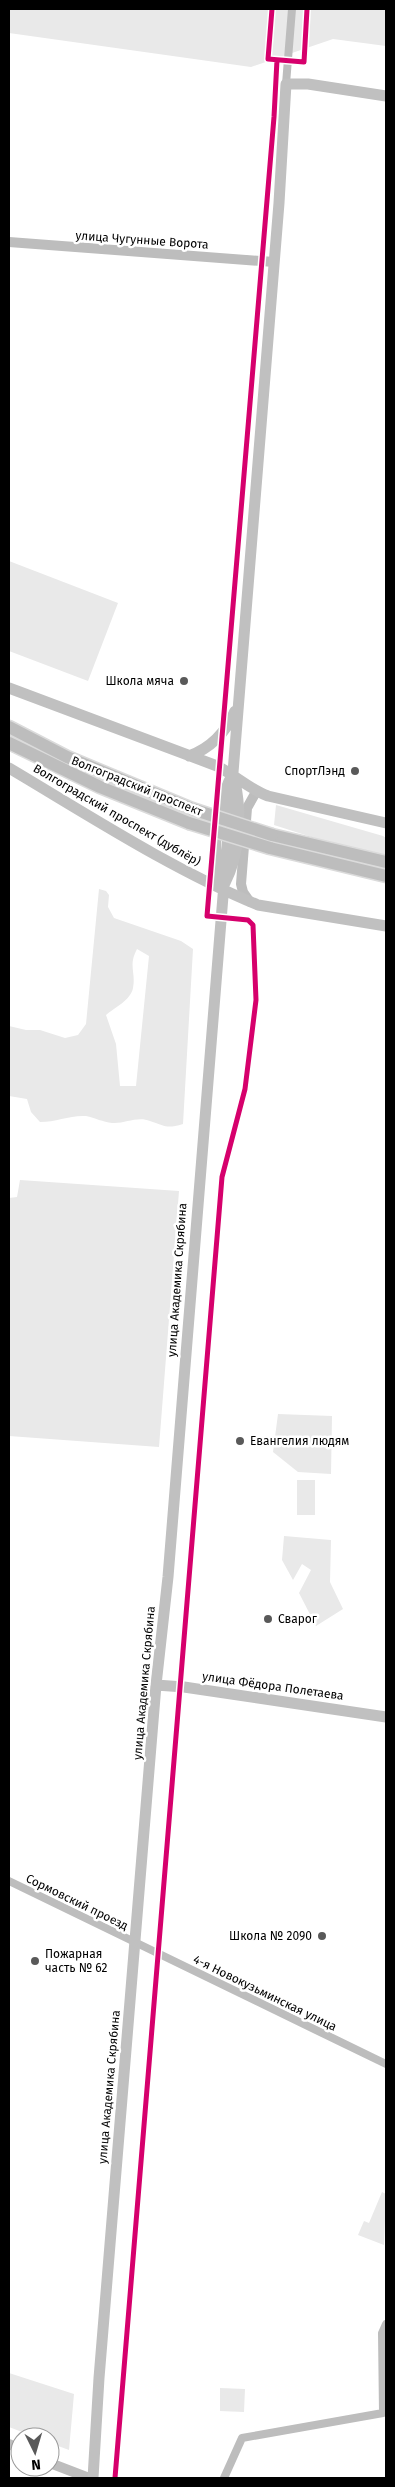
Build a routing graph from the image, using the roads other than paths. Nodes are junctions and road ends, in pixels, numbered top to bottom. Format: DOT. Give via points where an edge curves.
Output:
graph roads {
  1 [pos="292,9"];
  2 [pos="286,84"];
  3 [pos="386,96"];
  4 [pos="9,242"];
  5 [pos="274,262"];
  6 [pos="9,688"];
  7 [pos="237,706"];
  8 [pos="9,727"];
  9 [pos="9,743"];
  10 [pos="190,756"];
  11 [pos="9,768"];
  12 [pos="233,773"];
  13 [pos="256,792"];
  14 [pos="386,823"];
  15 [pos="386,862"];
  16 [pos="386,876"];
  17 [pos="222,890"];
  18 [pos="250,902"];
  19 [pos="386,926"];
  20 [pos="156,1685"];
  21 [pos="386,1717"];
  22 [pos="9,1881"];
  23 [pos="135,1943"];
  24 [pos="386,2064"];
  25 [pos="386,2324"];
  26 [pos="60,2467"];
  27 [pos="89,2478"];
  28 [pos="93,2478"];
  29 [pos="224,2478"];
  1 -- 2 [label="street"];
  2 -- 3 [label="main road" via="308,84"];
  2 -- 5 [label="main road, улица Академика Скрябина"];
  4 -- 5 [label="street, улица Чугунные Ворота"];
  5 -- 7 [label="main road, улица Академика Скрябина"];
  6 -- 10 [label="main road"];
  7 -- 10 [label="main road" via="220,736"];
  7 -- 12 [label="main road, улица Академика Скрябина"];
  8 -- 15 [label="main road, Волгоградский проспект, bridge" via="67,757 192,809 272,835"];
  9 -- 16 [label="main road, Волгоградский проспект, bridge" via="100,787 189,823 270,848"];
  10 -- 12 [label="main road"];
  11 -- 17 [label="main road, Волгоградский проспект (дублёр)"];
  12 -- 13 [label="main road"];
  12 -- 17 [label="main road, улица Академика Скрябина" via="240,803 234,866"];
  12 -- 17 [label="main road, улица Академика Скрябина" via="221,798 214,862"];
  13 -- 14 [label="main road"];
  13 -- 18 [label="street" via="247,808 241,884"];
  17 -- 18 [label="main road, Волгоградский проспект (дублёр)"];
  17 -- 20 [label="main road, улица Академика Скрябина" via="168,1577"];
  18 -- 19 [label="main road, Волгоградский проспект (дублёр)"];
  20 -- 21 [label="main road, улица Фёдора Полетаева"];
  20 -- 23 [label="main road, улица Академика Скрябина"];
  22 -- 23 [label="street, Сормовский проезд"];
  23 -- 24 [label="street, 4-я Новокузьминская улица"];
  23 -- 28 [label="main road, улица Академика Скрябина"];
  25 -- 29 [label="street" via="382,2333 383,2413 242,2438"];
  26 -- 27 [label="street"];
}
